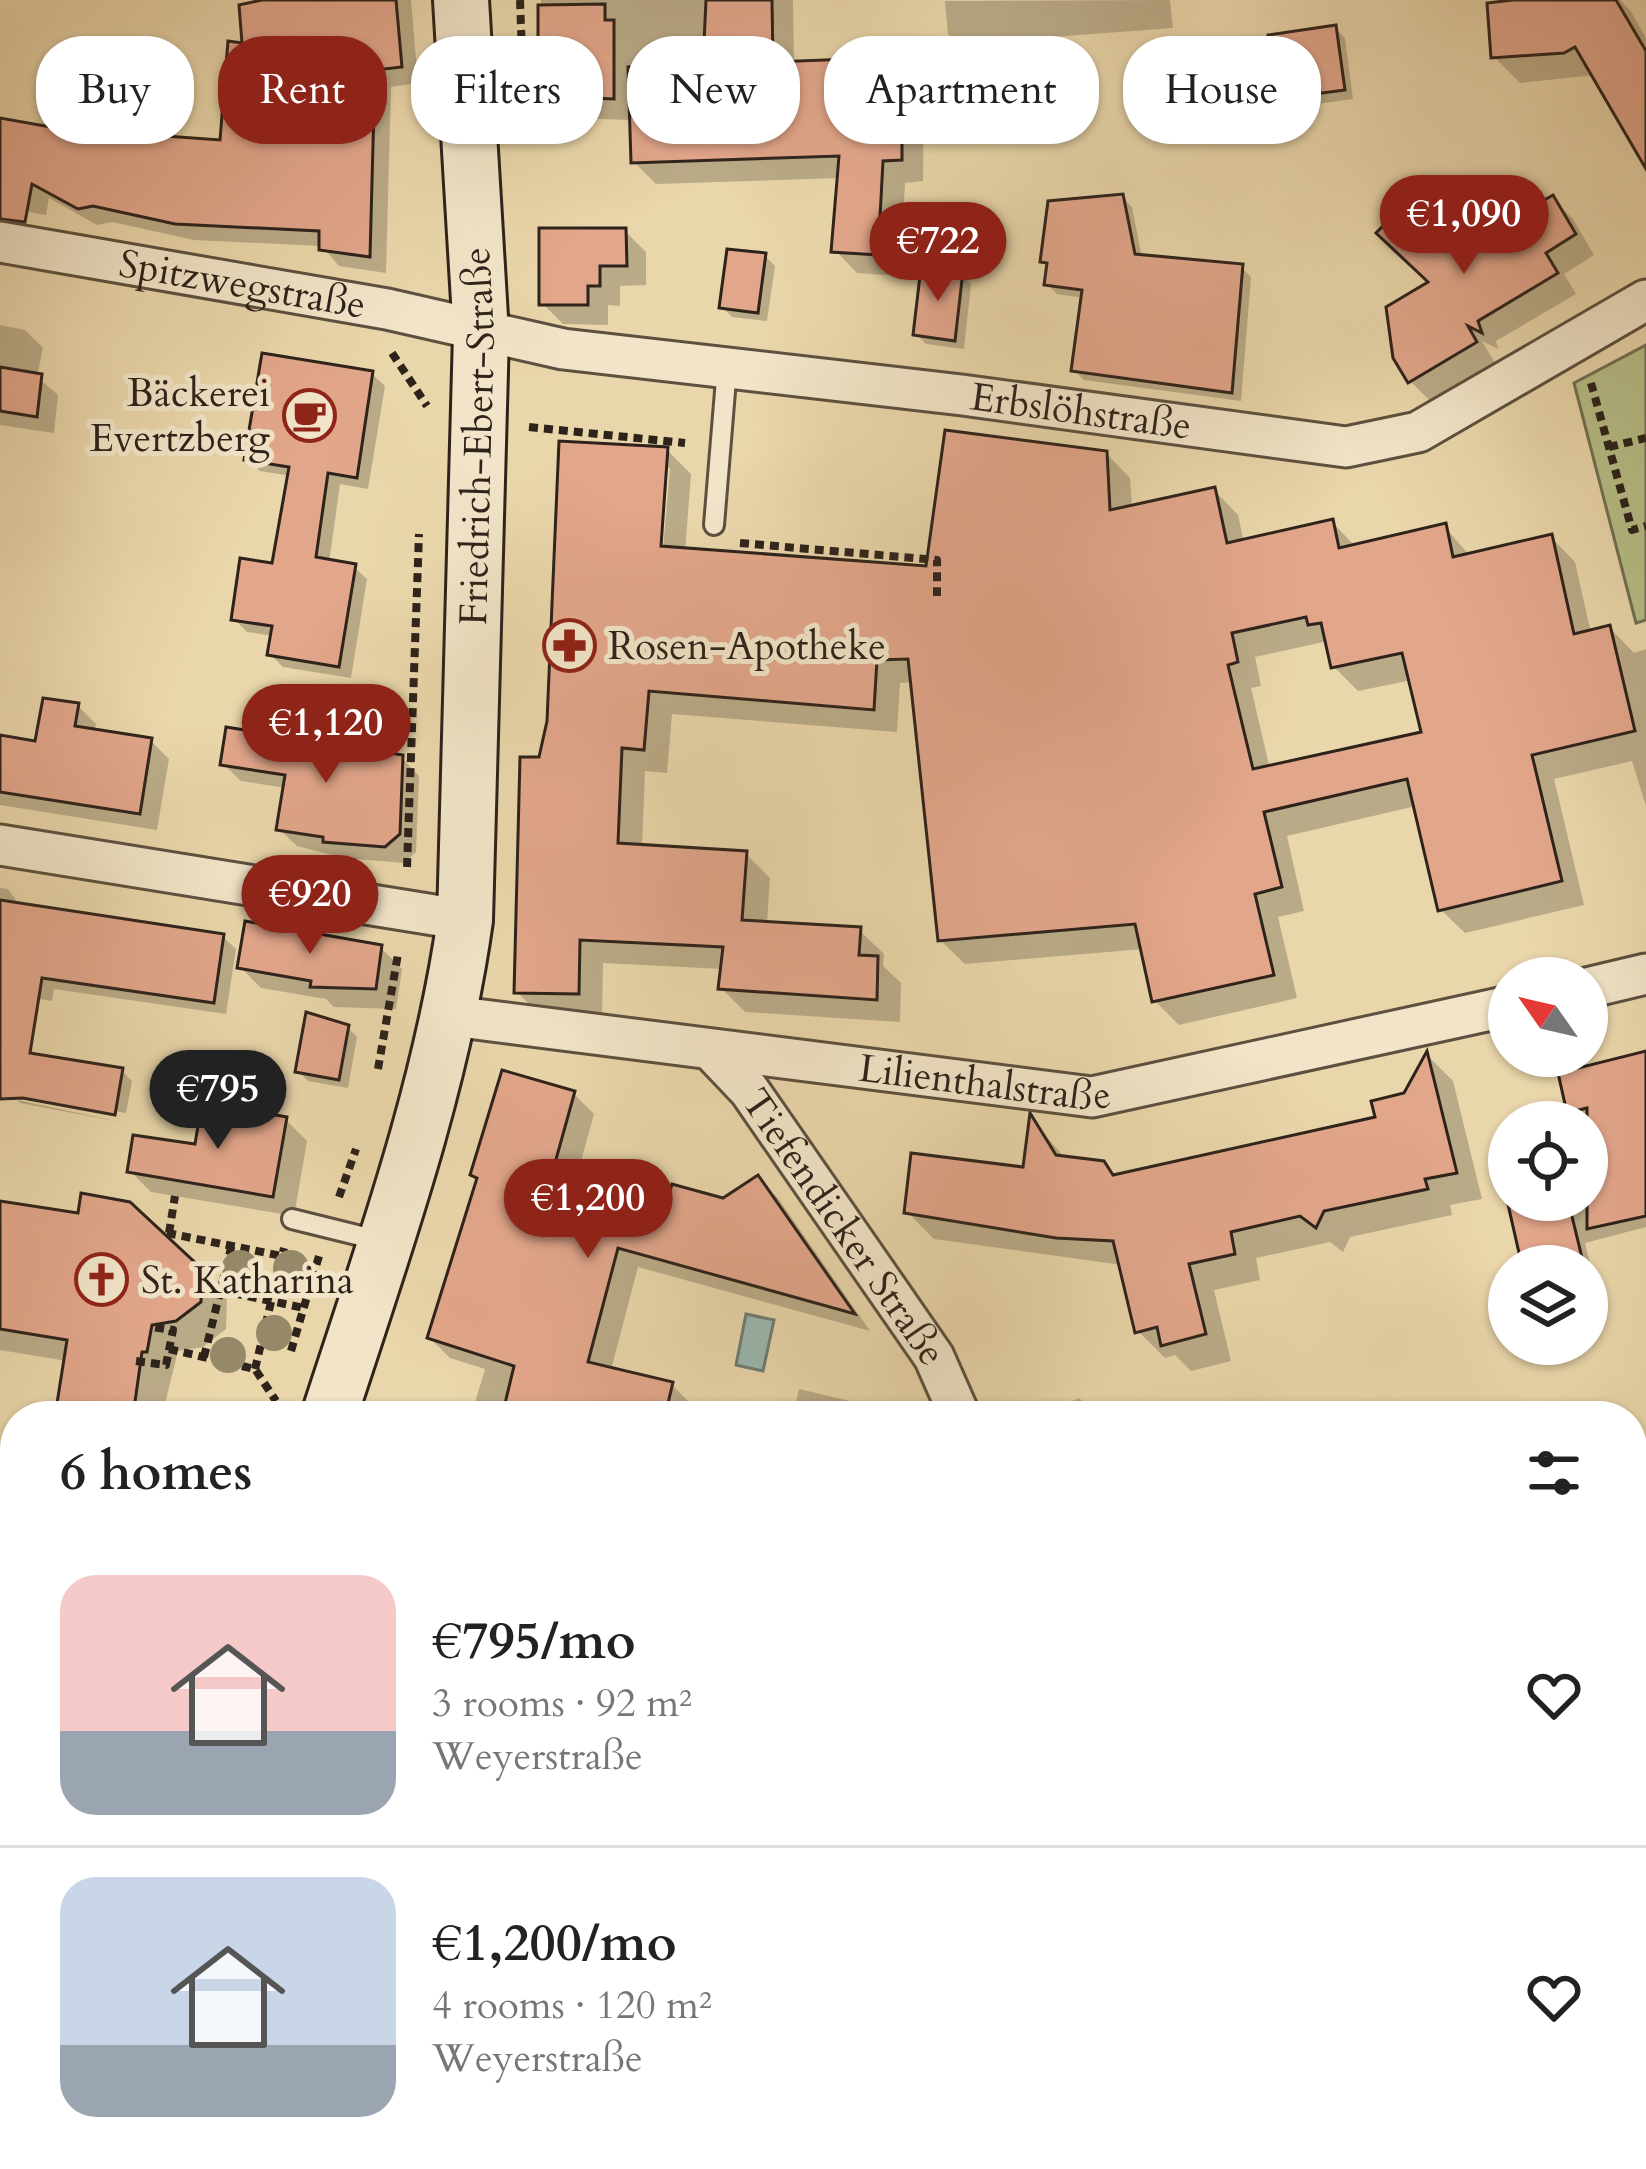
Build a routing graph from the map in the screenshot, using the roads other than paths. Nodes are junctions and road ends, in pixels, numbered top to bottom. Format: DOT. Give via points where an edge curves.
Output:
graph roads {
  1 [pos="461,0"];
  2 [pos="0,242"];
  3 [pos="1646,300"];
  4 [pos="481,334"];
  5 [pos="727,367"];
  6 [pos="714,525"];
  7 [pos="0,845"];
  8 [pos="466,920"];
  9 [pos="1646,974"];
  10 [pos="1608,983"];
  11 [pos="1488,1011"];
  12 [pos="452,1016"];
  13 [pos="712,1050"];
  14 [pos="292,1219"];
  15 [pos="386,1242"];
  16 [pos="333,1401"];
  17 [pos="953,1401"];
  1 -- 4 [label="main road, Friedrich-Ebert-Straße"];
  2 -- 4 [label="street, Spitzwegstraße" via="387,308"];
  3 -- 5 [label="street, Erbslöhstraße" via="1418,432 1367,447"];
  4 -- 5 [label="street, Erbslöhstraße"];
  4 -- 8 [label="main road, Friedrich-Ebert-Straße"];
  5 -- 6 [label="lane"];
  7 -- 8 [label="street"];
  8 -- 12 [label="main road, Friedrich-Ebert-Straße"];
  9 -- 10 [label="street"];
  11 -- 13 [label="street, Lilienthalstraße" via="1092,1097"];
  12 -- 13 [label="street, Lilienthalstraße"];
  12 -- 15 [label="main road, Friedrich-Ebert-Straße" via="396,1115"];
  13 -- 17 [label="street, Tiefendicker Straße" via="749,1090 934,1357"];
  14 -- 15 [label="lane"];
  15 -- 16 [label="main road, Friedrich-Ebert-Straße"];
}
